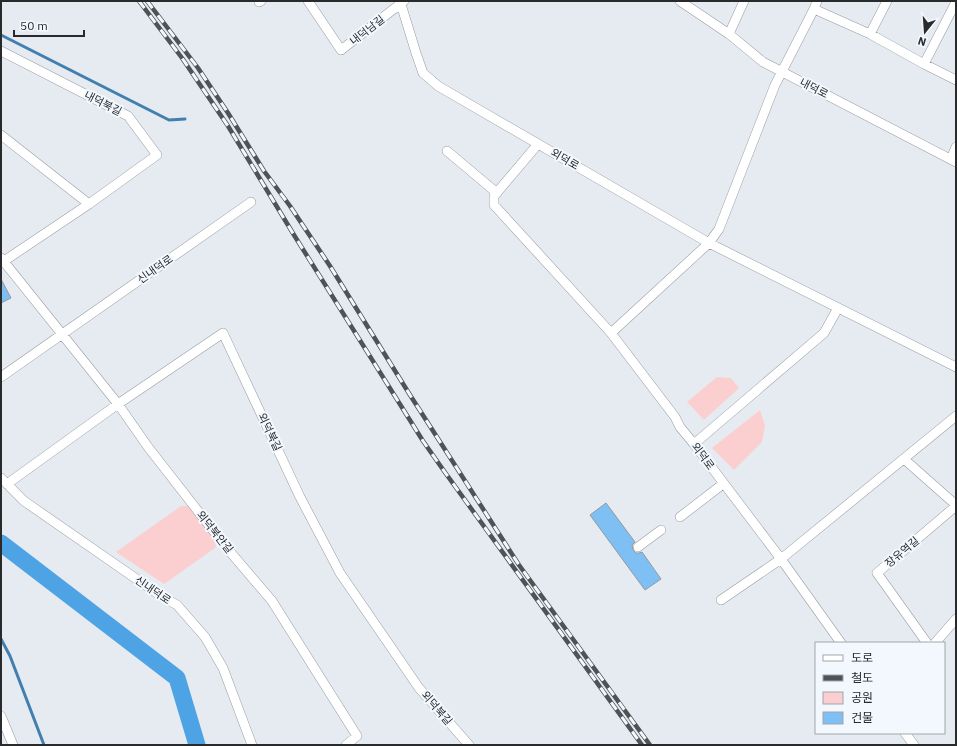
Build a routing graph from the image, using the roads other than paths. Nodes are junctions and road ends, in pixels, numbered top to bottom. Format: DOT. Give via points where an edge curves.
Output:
graph roads {
  1 [pos="308,1"];
  2 [pos="680,1"];
  3 [pos="744,1"];
  4 [pos="887,1"];
  5 [pos="402,2"];
  6 [pos="956,2"];
  7 [pos="816,5"];
  8 [pos="729,34"];
  9 [pos="870,34"];
  10 [pos="1,51"];
  11 [pos="924,64"];
  12 [pos="782,72"];
  13 [pos="423,73"];
  14 [pos="956,80"];
  15 [pos="1,135"];
  16 [pos="538,144"];
  17 [pos="956,147"];
  18 [pos="447,150"];
  19 [pos="953,161"];
  20 [pos="497,193"];
  21 [pos="251,202"];
  22 [pos="88,204"];
  23 [pos="709,243"];
  24 [pos="3,260"];
  25 [pos="838,308"];
  26 [pos="611,333"];
  27 [pos="62,335"];
  28 [pos="956,367"];
  29 [pos="1,377"];
  30 [pos="118,404"];
  31 [pos="956,416"];
  32 [pos="694,444"];
  33 [pos="904,458"];
  34 [pos="4,481"];
  35 [pos="719,487"];
  36 [pos="956,505"];
  37 [pos="680,517"];
  38 [pos="661,530"];
  39 [pos="638,547"];
  40 [pos="781,559"];
  41 [pos="721,600"];
  42 [pos="956,619"];
  43 [pos="840,642"];
  44 [pos="927,642"];
  45 [pos="936,642"];
  46 [pos="1,716"];
  47 [pos="907,734"];
  48 [pos="12,745"];
  49 [pos="252,745"];
  50 [pos="346,745"];
  51 [pos="469,745"];
  52 [pos="914,745"];
  1 -- 5 [label="street, 내덕남길" via="341,50"];
  2 -- 8 [label="street, 내덕로"];
  3 -- 8 [label="street"];
  4 -- 9 [label="street"];
  5 -- 13 [label="street, 내덕남길"];
  6 -- 11 [label="street"];
  7 -- 9 [label="street"];
  7 -- 12 [label="street"];
  8 -- 12 [label="street, 내덕로" via="763,62"];
  9 -- 11 [label="street"];
  10 -- 22 [label="street, 내덕북길" via="128,116 157,155"];
  11 -- 14 [label="street"];
  12 -- 19 [label="street, 내덕로"];
  12 -- 23 [label="street" via="720,229"];
  13 -- 16 [label="street, 외덕로" via="438,86"];
  15 -- 22 [label="street"];
  16 -- 20 [label="street"];
  16 -- 23 [label="street, 외덕로"];
  17 -- 19 [label="street"];
  18 -- 20 [label="street"];
  20 -- 26 [label="street, 외덕로" via="494,196 494,205"];
  21 -- 27 [label="street, 신내덕로"];
  22 -- 24 [label="street, 내덕북길"];
  23 -- 25 [label="street, 외덕로"];
  23 -- 26 [label="street"];
  24 -- 27 [label="street, 내덕북길"];
  25 -- 28 [label="street, 외덕로"];
  25 -- 32 [label="street" via="824,333"];
  26 -- 32 [label="street, 외덕로"];
  27 -- 29 [label="street, 신내덕로"];
  27 -- 30 [label="street, 외덕북안길"];
  30 -- 34 [label="street, 외덕북길"];
  30 -- 50 [label="street, 외덕북안길" via="226,547 272,600 357,736"];
  30 -- 51 [label="street, 외덕북길" via="223,333 300,497 340,573 419,688"];
  31 -- 33 [label="street"];
  32 -- 40 [label="street, 외덕로"];
  33 -- 36 [label="street"];
  33 -- 40 [label="street"];
  34 -- 49 [label="street, 신내덕로" via="24,501 177,606 205,637 223,668"];
  35 -- 37 [label="street"];
  36 -- 44 [label="street, 장유역길" via="877,573"];
  38 -- 39 [label="street"];
  40 -- 41 [label="street"];
  40 -- 43 [label="street, 외덕로"];
  42 -- 45 [label="street"];
  46 -- 48 [label="street"];
  47 -- 52 [label="street"];
}
